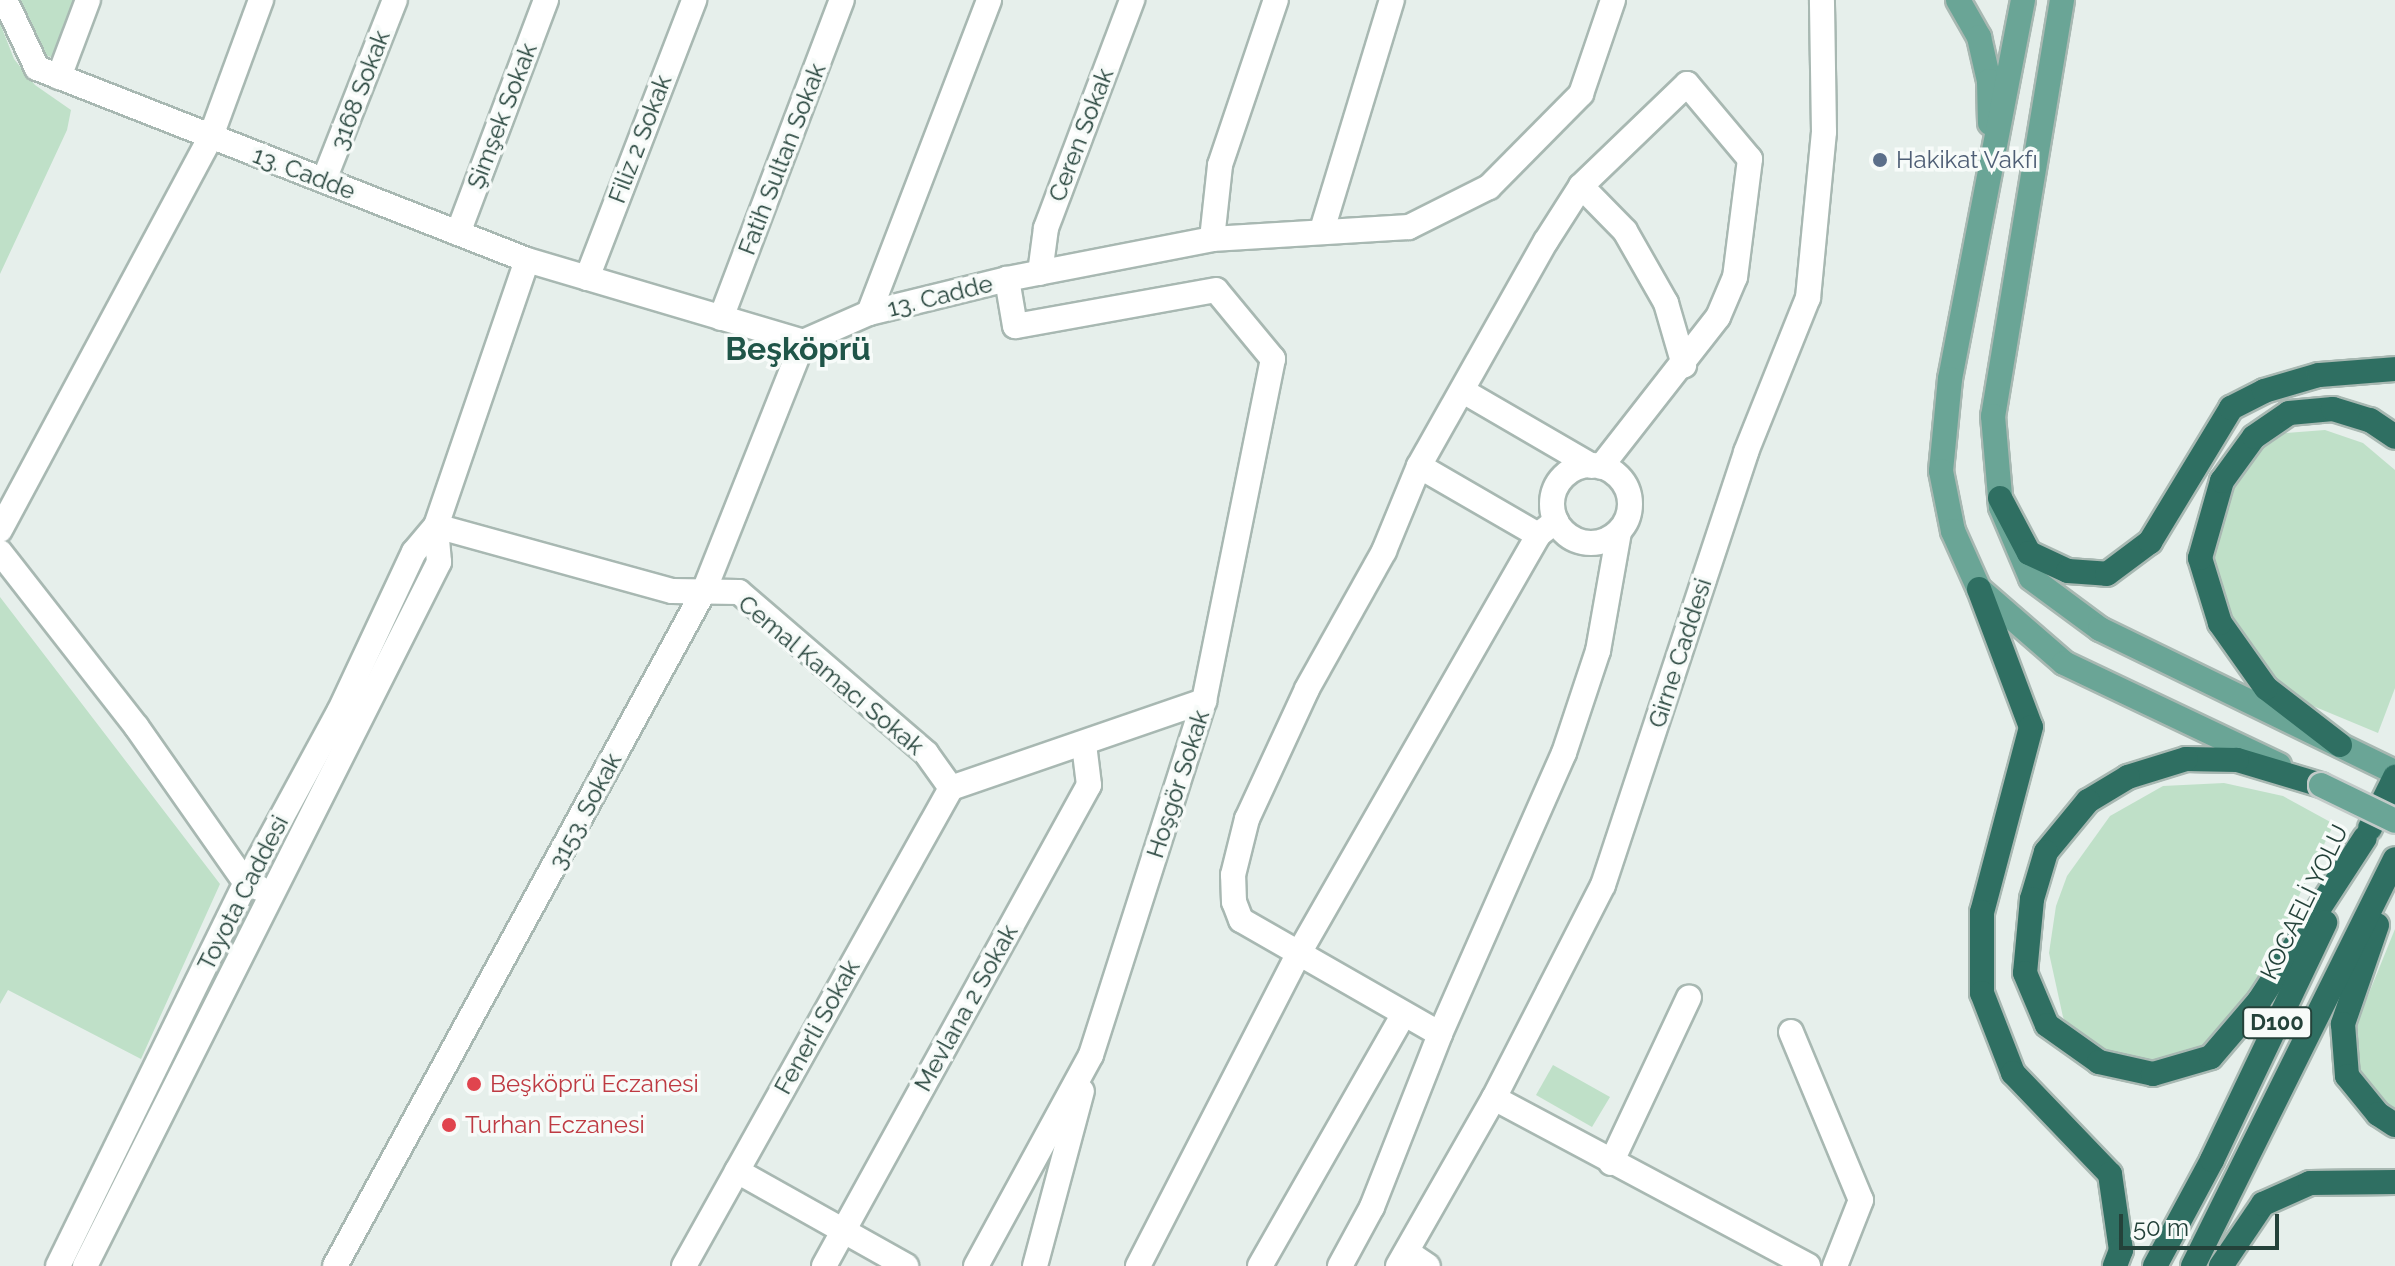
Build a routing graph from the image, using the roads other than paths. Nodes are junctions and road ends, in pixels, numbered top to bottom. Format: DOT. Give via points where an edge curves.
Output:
graph roads {
  1 [pos="5,0"];
  2 [pos="88,0"];
  3 [pos="261,0"];
  4 [pos="395,0"];
  5 [pos="546,0"];
  6 [pos="694,0"];
  7 [pos="842,0"];
  8 [pos="989,0"];
  9 [pos="1132,0"];
  10 [pos="1276,0"];
  11 [pos="1392,0"];
  12 [pos="1613,0"];
  13 [pos="1822,0"];
  14 [pos="1958,0"];
  15 [pos="2023,0"];
  16 [pos="2062,0"];
  17 [pos="59,77"];
  18 [pos="211,136"];
  19 [pos="1991,179"];
  20 [pos="324,180"];
  21 [pos="1581,186"];
  22 [pos="1322,230"];
  23 [pos="458,233"];
  24 [pos="1212,239"];
  25 [pos="527,260"];
  26 [pos="1040,273"];
  27 [pos="587,278"];
  28 [pos="1007,279"];
  29 [pos="869,313"];
  30 [pos="721,318"];
  31 [pos="803,342"];
  32 [pos="1684,365"];
  33 [pos="2395,369"];
  34 [pos="1463,391"];
  35 [pos="2395,437"];
  36 [pos="1419,466"];
  37 [pos="1597,466"];
  38 [pos="2000,498"];
  39 [pos="436,526"];
  40 [pos="1547,528"];
  41 [pos="0,530"];
  42 [pos="1619,532"];
  43 [pos="0,552"];
  44 [pos="1979,589"];
  45 [pos="704,591"];
  46 [pos="1204,701"];
  47 [pos="1084,744"];
  48 [pos="2340,745"];
  49 [pos="2395,774"];
  50 [pos="2321,785"];
  51 [pos="951,788"];
  52 [pos="2395,821"];
  53 [pos="2365,838"];
  54 [pos="2395,859"];
  55 [pos="2395,875"];
  56 [pos="258,888"];
  57 [pos="1299,953"];
  58 [pos="1689,997"];
  59 [pos="1404,1014"];
  60 [pos="1791,1032"];
  61 [pos="1440,1034"];
  62 [pos="1091,1055"];
  63 [pos="1494,1098"];
  64 [pos="2395,1125"];
  65 [pos="1611,1163"];
  66 [pos="737,1171"];
  67 [pos="2395,1182"];
  68 [pos="843,1231"];
  69 [pos="1403,1259"];
  70 [pos="58,1266"];
  71 [pos="85,1266"];
  72 [pos="335,1266"];
  73 [pos="684,1266"];
  74 [pos="824,1266"];
  75 [pos="906,1266"];
  76 [pos="976,1266"];
  77 [pos="1035,1266"];
  78 [pos="1138,1266"];
  79 [pos="1260,1266"];
  80 [pos="1340,1266"];
  81 [pos="1428,1266"];
  82 [pos="1808,1266"];
  83 [pos="1835,1266"];
  84 [pos="2115,1266"];
  85 [pos="2155,1266"];
  86 [pos="2193,1266"];
  87 [pos="2221,1266"];
  1 -- 17 [label="street, 13. Cadde" via="37,68"];
  2 -- 17 [label="street"];
  3 -- 18 [label="street"];
  4 -- 20 [label="street, 3168 Sokak"];
  5 -- 23 [label="street, Şimşek Sokak"];
  6 -- 27 [label="street, Filiz 2 Sokak"];
  7 -- 30 [label="street, Fatih Sultan Sokak"];
  8 -- 29 [label="street"];
  9 -- 26 [label="street, Ceren Sokak" via="1046,228"];
  10 -- 24 [label="street" via="1220,165"];
  11 -- 22 [label="street"];
  12 -- 22 [label="street, 13. Cadde" via="1581,94 1489,187 1409,227"];
  13 -- 63 [label="street, Girne Caddesi" via="1824,132 1808,298 1746,452 1603,885"];
  14 -- 19 [label="main road" via="1979,37 1989,81"];
  15 -- 19 [label="main road"];
  16 -- 38 [label="main road" via="1993,416"];
  17 -- 18 [label="street, 13. Cadde"];
  18 -- 20 [label="street, 13. Cadde"];
  18 -- 41 [label="street"];
  19 -- 44 [label="main road" via="1950,379 1941,471 1953,531"];
  20 -- 23 [label="street, 13. Cadde"];
  21 -- 32 [label="street" via="1625,231 1666,303"];
  21 -- 32 [label="street" via="1687,84 1743,148 1751,172 1735,277 1718,317"];
  21 -- 34 [label="street"];
  22 -- 24 [label="street, 13. Cadde"];
  23 -- 25 [label="street, 13. Cadde"];
  24 -- 26 [label="street, 13. Cadde"];
  25 -- 27 [label="street, 13. Cadde"];
  25 -- 39 [label="street, Toyota Caddesi"];
  26 -- 28 [label="street, 13. Cadde"];
  27 -- 30 [label="street, 13. Cadde"];
  28 -- 29 [label="street, 13. Cadde"];
  28 -- 46 [label="street, Hoşgör Sokak" via="1015,326 1216,290 1273,359"];
  29 -- 31 [label="street, 13. Cadde"];
  30 -- 31 [label="street, 13. Cadde"];
  31 -- 45 [label="street, 3153. Sokak"];
  32 -- 37 [label="street"];
  33 -- 38 [label="highway" via="2319,375 2264,391 2231,408 2150,542 2107,574 2068,571 2029,553"];
  34 -- 36 [label="street"];
  34 -- 37 [label="street"];
  35 -- 48 [label="highway" via="2370,420 2333,409 2289,413 2254,437 2222,481 2200,558 2220,623 2266,688"];
  36 -- 40 [label="street"];
  36 -- 57 [label="street" via="1384,551 1278,747 1247,819 1233,875 1241,920"];
  37 -- 40 [label="street" via="1572,471 1557,488"];
  37 -- 42 [label="street" via="1619,477 1629,497"];
  38 -- 48 [label="main road" via="2031,578 2100,629"];
  39 -- 45 [label="street, Cemal Kamacı Sokak" via="672,591"];
  39 -- 56 [label="street, Toyota Caddesi" via="439,562"];
  40 -- 42 [label="street" via="1585,543"];
  40 -- 57 [label="street"];
  42 -- 61 [label="street" via="1598,651 1564,753"];
  43 -- 56 [label="street"];
  44 -- 50 [label="main road" via="2064,663"];
  44 -- 84 [label="highway" via="2031,727 1982,912 1982,993 2013,1073 2110,1174 2121,1250"];
  45 -- 51 [label="street, Cemal Kamacı Sokak" via="739,592 926,753"];
  45 -- 72 [label="street, 3153. Sokak"];
  46 -- 47 [label="street"];
  46 -- 62 [label="street, Hoşgör Sokak"];
  47 -- 51 [label="street"];
  47 -- 68 [label="street, Mevlana 2 Sokak" via="1089,785"];
  48 -- 49 [label="main road"];
  49 -- 53 [label="highway, KOCAELİ YOLU / D100"];
  50 -- 52 [label="main road, bridge"];
  50 -- 53 [label="highway" via="2237,760 2186,759 2128,777 2088,801 2046,852 2032,899 2025,973 2047,1025 2099,1062 2153,1074 2211,1057 2259,1001"];
  51 -- 66 [label="street, Fenerli Sokak"];
  53 -- 85 [label="highway, KOCAELİ YOLU / D100" via="2212,1160"];
  54 -- 86 [label="highway, D100"];
  55 -- 64 [label="highway" via="2343,1024 2347,1076 2378,1114"];
  56 -- 70 [label="street, Toyota Caddesi"];
  56 -- 71 [label="street, Toyota Caddesi"];
  57 -- 59 [label="street"];
  57 -- 78 [label="street"];
  58 -- 65 [label="street"];
  59 -- 61 [label="street"];
  59 -- 79 [label="street"];
  60 -- 83 [label="street" via="1861,1200"];
  61 -- 80 [label="street" via="1372,1207"];
  62 -- 76 [label="street, Hoşgör Sokak"];
  62 -- 77 [label="street"];
  63 -- 65 [label="street"];
  63 -- 69 [label="street, Girne Caddesi"];
  65 -- 82 [label="street"];
  66 -- 68 [label="street"];
  66 -- 73 [label="street, Fenerli Sokak"];
  67 -- 87 [label="highway" via="2310,1183 2263,1204"];
  68 -- 74 [label="street, Mevlana 2 Sokak"];
  68 -- 75 [label="street"];
  69 -- 81 [label="street"];
}
